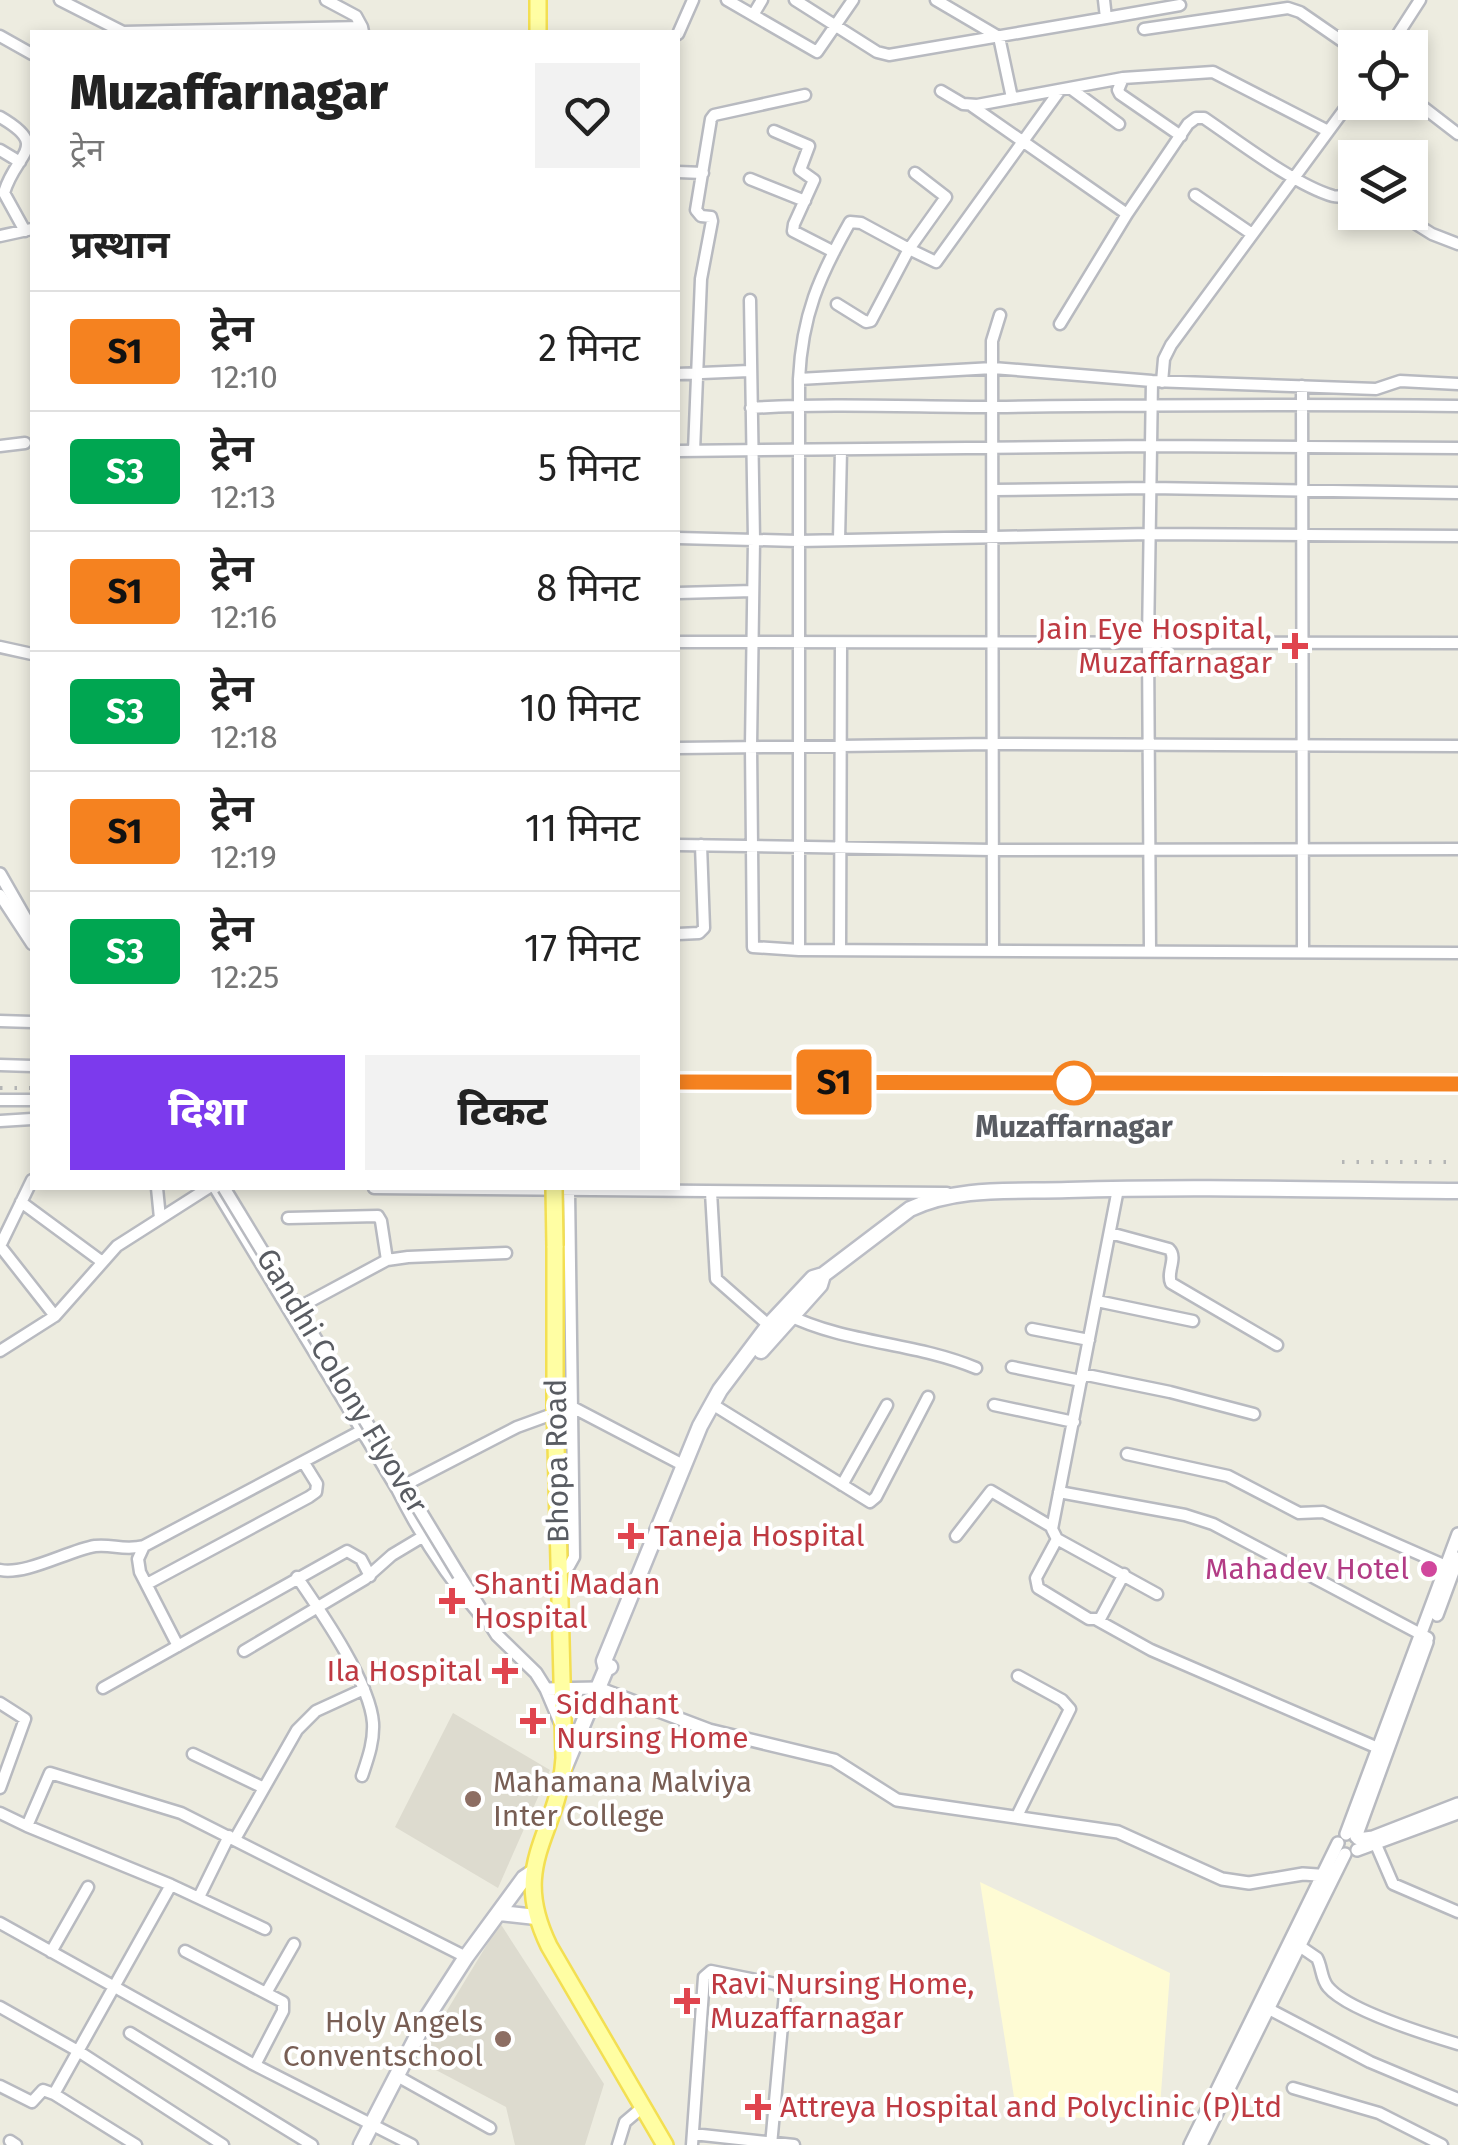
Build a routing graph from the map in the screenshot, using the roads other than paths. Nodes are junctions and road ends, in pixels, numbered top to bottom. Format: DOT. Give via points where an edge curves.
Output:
graph roads {
  1 [pos="60,0"];
  2 [pos="326,0"];
  3 [pos="528,0"];
  4 [pos="538,0"];
  5 [pos="694,0"];
  6 [pos="728,0"];
  7 [pos="762,0"];
  8 [pos="795,0"];
  9 [pos="853,0"];
  10 [pos="936,0"];
  11 [pos="1104,0"];
  12 [pos="1420,0"];
  13 [pos="1179,3"];
  14 [pos="1291,4"];
  15 [pos="754,15"];
  16 [pos="1106,18"];
  17 [pos="1182,22"];
  18 [pos="835,27"];
  19 [pos="1144,29"];
  20 [pos="120,30"];
  21 [pos="363,30"];
  22 [pos="528,30"];
  23 [pos="538,30"];
  24 [pos="680,30"];
  25 [pos="1400,30"];
  26 [pos="0,36"];
  27 [pos="998,37"];
  28 [pos="1338,38"];
  29 [pos="30,53"];
  30 [pos="1122,78"];
  31 [pos="1065,89"];
  32 [pos="942,91"];
  33 [pos="805,95"];
  34 [pos="1012,98"];
  35 [pos="972,106"];
  36 [pos="1428,112"];
  37 [pos="0,116"];
  38 [pos="1338,118"];
  39 [pos="1119,124"];
  40 [pos="774,131"];
  41 [pos="1328,131"];
  42 [pos="1458,134"];
  43 [pos="1180,136"];
  44 [pos="1022,140"];
  45 [pos="0,150"];
  46 [pos="20,162"];
  47 [pos="680,172"];
  48 [pos="915,172"];
  49 [pos="703,173"];
  50 [pos="1297,177"];
  51 [pos="750,179"];
  52 [pos="1194,195"];
  53 [pos="1338,196"];
  54 [pos="805,201"];
  55 [pos="1127,214"];
  56 [pos="29,230"];
  57 [pos="1426,230"];
  58 [pos="1252,234"];
  59 [pos="0,236"];
  60 [pos="1458,244"];
  61 [pos="910,249"];
  62 [pos="834,252"];
  63 [pos="750,300"];
  64 [pos="836,304"];
  65 [pos="1000,315"];
  66 [pos="1060,324"];
  67 [pos="993,368"];
  68 [pos="749,371"];
  69 [pos="698,372"];
  70 [pos="680,374"];
  71 [pos="799,379"];
  72 [pos="1157,381"];
  73 [pos="1458,384"];
  74 [pos="1302,386"];
  75 [pos="1152,404"];
  76 [pos="1302,404"];
  77 [pos="800,405"];
  78 [pos="993,406"];
  79 [pos="1458,406"];
  80 [pos="751,408"];
  81 [pos="26,443"];
  82 [pos="0,446"];
  83 [pos="1150,446"];
  84 [pos="994,447"];
  85 [pos="1303,447"];
  86 [pos="1458,448"];
  87 [pos="752,450"];
  88 [pos="799,450"];
  89 [pos="841,450"];
  90 [pos="680,451"];
  91 [pos="694,451"];
  92 [pos="1150,488"];
  93 [pos="994,490"];
  94 [pos="1303,493"];
  95 [pos="1458,493"];
  96 [pos="1150,534"];
  97 [pos="1304,534"];
  98 [pos="1458,536"];
  99 [pos="680,538"];
  100 [pos="994,538"];
  101 [pos="754,540"];
  102 [pos="798,540"];
  103 [pos="839,540"];
  104 [pos="753,591"];
  105 [pos="680,593"];
  106 [pos="992,641"];
  107 [pos="1148,641"];
  108 [pos="1303,641"];
  109 [pos="680,642"];
  110 [pos="841,643"];
  111 [pos="1458,643"];
  112 [pos="752,644"];
  113 [pos="798,644"];
  114 [pos="0,648"];
  115 [pos="30,654"];
  116 [pos="993,744"];
  117 [pos="1303,744"];
  118 [pos="1150,745"];
  119 [pos="751,746"];
  120 [pos="840,746"];
  121 [pos="1458,746"];
  122 [pos="799,747"];
  123 [pos="680,748"];
  124 [pos="680,844"];
  125 [pos="753,844"];
  126 [pos="702,845"];
  127 [pos="798,848"];
  128 [pos="842,848"];
  129 [pos="1458,849"];
  130 [pos="992,850"];
  131 [pos="1150,850"];
  132 [pos="1301,850"];
  133 [pos="0,874"];
  134 [pos="2,902"];
  135 [pos="30,926"];
  136 [pos="680,934"];
  137 [pos="30,941"];
  138 [pos="992,949"];
  139 [pos="799,950"];
  140 [pos="840,950"];
  141 [pos="1150,950"];
  142 [pos="1302,951"];
  143 [pos="1458,952"];
  144 [pos="0,1022"];
  145 [pos="30,1022"];
  146 [pos="0,1065"];
  147 [pos="30,1066"];
  148 [pos="0,1100"];
  149 [pos="30,1100"];
  150 [pos="30,1119"];
  151 [pos="0,1121"];
  152 [pos="30,1184"];
  153 [pos="1118,1188"];
  154 [pos="157,1190"];
  155 [pos="209,1190"];
  156 [pos="213,1190"];
  157 [pos="225,1190"];
  158 [pos="562,1190"];
  159 [pos="562,1190"];
  160 [pos="612,1190"];
  161 [pos="1458,1191"];
  162 [pos="711,1192"];
  163 [pos="962,1193"];
  164 [pos="21,1202"];
  165 [pos="160,1218"];
  166 [pos="288,1218"];
  167 [pos="1110,1234"];
  168 [pos="506,1254"];
  169 [pos="387,1260"];
  170 [pos="101,1261"];
  171 [pos="1097,1301"];
  172 [pos="289,1313"];
  173 [pos="786,1314"];
  174 [pos="55,1316"];
  175 [pos="1193,1321"];
  176 [pos="773,1329"];
  177 [pos="1032,1329"];
  178 [pos="1089,1340"];
  179 [pos="1277,1344"];
  180 [pos="0,1351"];
  181 [pos="1012,1367"];
  182 [pos="976,1368"];
  183 [pos="1082,1378"];
  184 [pos="928,1398"];
  185 [pos="887,1405"];
  186 [pos="994,1406"];
  187 [pos="716,1407"];
  188 [pos="563,1409"];
  189 [pos="1254,1414"];
  190 [pos="1074,1422"];
  191 [pos="361,1430"];
  192 [pos="1127,1454"];
  193 [pos="304,1463"];
  194 [pos="683,1465"];
  195 [pos="842,1486"];
  196 [pos="396,1489"];
  197 [pos="1059,1492"];
  198 [pos="1052,1526"];
  199 [pos="1458,1534"];
  200 [pos="956,1536"];
  201 [pos="422,1537"];
  202 [pos="1057,1539"];
  203 [pos="144,1546"];
  204 [pos="1453,1565"];
  205 [pos="0,1570"];
  206 [pos="1124,1574"];
  207 [pos="370,1576"];
  208 [pos="297,1577"];
  209 [pos="147,1584"];
  210 [pos="1157,1594"];
  211 [pos="318,1607"];
  212 [pos="1098,1620"];
  213 [pos="497,1635"];
  214 [pos="1425,1637"];
  215 [pos="178,1646"];
  216 [pos="244,1651"];
  217 [pos="606,1670"];
  218 [pos="1018,1676"];
  219 [pos="104,1688"];
  220 [pos="554,1688"];
  221 [pos="598,1688"];
  222 [pos="364,1690"];
  223 [pos="0,1702"];
  224 [pos="1378,1748"];
  225 [pos="192,1754"];
  226 [pos="563,1773"];
  227 [pos="362,1776"];
  228 [pos="0,1788"];
  229 [pos="264,1788"];
  230 [pos="1458,1804"];
  231 [pos="1458,1812"];
  232 [pos="0,1813"];
  233 [pos="1017,1816"];
  234 [pos="27,1826"];
  235 [pos="232,1837"];
  236 [pos="1375,1841"];
  237 [pos="1350,1843"];
  238 [pos="529,1875"];
  239 [pos="1328,1875"];
  240 [pos="171,1885"];
  241 [pos="88,1887"];
  242 [pos="199,1897"];
  243 [pos="1458,1912"];
  244 [pos="500,1913"];
  245 [pos="532,1916"];
  246 [pos="0,1923"];
  247 [pos="265,1928"];
  248 [pos="294,1944"];
  249 [pos="1298,1946"];
  250 [pos="185,1951"];
  251 [pos="51,1952"];
  252 [pos="466,1956"];
  253 [pos="114,1988"];
  254 [pos="266,1993"];
  255 [pos="0,2007"];
  256 [pos="1267,2008"];
  257 [pos="130,2034"];
  258 [pos="1458,2044"];
  259 [pos="78,2051"];
  260 [pos="256,2065"];
  261 [pos="397,2076"];
  262 [pos="0,2086"];
  263 [pos="1293,2088"];
  264 [pos="54,2094"];
  265 [pos="1458,2099"];
  266 [pos="638,2111"];
  267 [pos="371,2125"];
  268 [pos="490,2128"];
  269 [pos="692,2140"];
  270 [pos="728,2142"];
  271 [pos="771,2144"];
  272 [pos="136,2145"];
  273 [pos="224,2145"];
  274 [pos="312,2145"];
  275 [pos="361,2145"];
  276 [pos="412,2145"];
  277 [pos="618,2145"];
  278 [pos="656,2145"];
  279 [pos="666,2145"];
  280 [pos="794,2145"];
  281 [pos="1190,2145"];
  282 [pos="1201,2145"];
  283 [pos="1442,2145"];
  1 -- 20 [label="street"];
  2 -- 21 [label="street" via="356,16"];
  3 -- 22 [label="main road"];
  4 -- 23 [label="main road"];
  5 -- 24 [label="street"];
  6 -- 15 [label="street"];
  7 -- 15 [label="street"];
  8 -- 18 [label="street"];
  9 -- 18 [label="street"];
  10 -- 27 [label="street"];
  11 -- 16 [label="street"];
  12 -- 25 [label="street"];
  13 -- 16 [label="street"];
  13 -- 17 [label="street"];
  14 -- 17 [label="street"];
  14 -- 28 [label="street"];
  15 -- 18 [label="street" via="814,52"];
  16 -- 27 [label="street"];
  17 -- 19 [label="street"];
  18 -- 27 [label="street" via="885,55"];
  26 -- 29 [label="street"];
  27 -- 34 [label="street"];
  30 -- 31 [label="street"];
  30 -- 41 [label="street" via="1214,72"];
  30 -- 43 [label="street" via="1120,94"];
  31 -- 34 [label="street"];
  31 -- 39 [label="street"];
  31 -- 44 [label="street"];
  32 -- 35 [label="street"];
  33 -- 49 [label="street" via="714,115"];
  34 -- 35 [label="street"];
  35 -- 44 [label="street"];
  36 -- 42 [label="street"];
  37 -- 46 [label="street" via="26,136"];
  38 -- 41 [label="street"];
  40 -- 54 [label="street" via="808,146 800,166 814,180"];
  41 -- 50 [label="street"];
  43 -- 50 [label="street" via="1192,120 1204,118"];
  43 -- 55 [label="street"];
  44 -- 55 [label="street"];
  44 -- 61 [label="street" via="938,261"];
  45 -- 46 [label="street"];
  46 -- 56 [label="street" via="4,193"];
  47 -- 49 [label="street"];
  48 -- 61 [label="street" via="946,198"];
  49 -- 69 [label="street" via="696,210 712,221 701,279"];
  50 -- 53 [label="street"];
  50 -- 58 [label="street"];
  51 -- 54 [label="street"];
  52 -- 58 [label="street"];
  54 -- 62 [label="street" via="793,231"];
  55 -- 66 [label="street"];
  56 -- 59 [label="street"];
  57 -- 60 [label="street"];
  58 -- 72 [label="street" via="1171,345"];
  61 -- 62 [label="street" via="854,221"];
  61 -- 64 [label="street" via="871,321"];
  62 -- 71 [label="street" via="808,306"];
  63 -- 68 [label="street"];
  65 -- 67 [label="street"];
  67 -- 71 [label="street"];
  67 -- 72 [label="street"];
  67 -- 78 [label="street"];
  68 -- 69 [label="street"];
  68 -- 80 [label="street"];
  69 -- 70 [label="street"];
  69 -- 91 [label="street"];
  71 -- 77 [label="street"];
  72 -- 74 [label="street"];
  72 -- 75 [label="street"];
  73 -- 74 [label="street"];
  74 -- 76 [label="street"];
  75 -- 76 [label="street"];
  75 -- 78 [label="street"];
  75 -- 83 [label="street"];
  76 -- 79 [label="street"];
  76 -- 85 [label="street"];
  77 -- 78 [label="street"];
  77 -- 80 [label="street"];
  77 -- 88 [label="street"];
  78 -- 84 [label="street"];
  80 -- 87 [label="street"];
  81 -- 82 [label="street"];
  83 -- 84 [label="street"];
  83 -- 85 [label="street"];
  83 -- 92 [label="street"];
  84 -- 89 [label="street"];
  84 -- 93 [label="street"];
  85 -- 86 [label="street"];
  85 -- 94 [label="street"];
  87 -- 88 [label="street"];
  87 -- 91 [label="street"];
  87 -- 101 [label="street"];
  88 -- 89 [label="street"];
  88 -- 102 [label="street"];
  89 -- 103 [label="street"];
  90 -- 91 [label="street"];
  92 -- 93 [label="street"];
  92 -- 94 [label="street"];
  92 -- 96 [label="street"];
  93 -- 100 [label="street"];
  94 -- 95 [label="street"];
  94 -- 97 [label="street"];
  96 -- 97 [label="street"];
  96 -- 100 [label="street"];
  96 -- 107 [label="street"];
  97 -- 98 [label="street"];
  97 -- 108 [label="street"];
  99 -- 101 [label="street"];
  100 -- 103 [label="street"];
  100 -- 106 [label="street"];
  101 -- 102 [label="street"];
  101 -- 104 [label="street"];
  102 -- 103 [label="street"];
  102 -- 113 [label="street"];
  104 -- 105 [label="street"];
  104 -- 112 [label="street"];
  106 -- 107 [label="street"];
  106 -- 110 [label="street"];
  106 -- 116 [label="street"];
  107 -- 108 [label="street"];
  107 -- 118 [label="street"];
  108 -- 111 [label="street"];
  108 -- 117 [label="street"];
  109 -- 112 [label="street"];
  110 -- 113 [label="street"];
  110 -- 120 [label="street"];
  112 -- 113 [label="street"];
  112 -- 119 [label="street"];
  113 -- 122 [label="street"];
  114 -- 115 [label="street"];
  116 -- 118 [label="street"];
  116 -- 120 [label="street"];
  116 -- 130 [label="street"];
  117 -- 118 [label="street"];
  117 -- 121 [label="street"];
  117 -- 132 [label="street"];
  118 -- 131 [label="street"];
  119 -- 122 [label="street"];
  119 -- 123 [label="street"];
  119 -- 125 [label="street"];
  120 -- 122 [label="street"];
  120 -- 128 [label="street"];
  122 -- 127 [label="street"];
  124 -- 126 [label="street"];
  125 -- 126 [label="street"];
  125 -- 127 [label="street"];
  125 -- 139 [label="street" via="752,944 759,950"];
  126 -- 136 [label="street" via="704,928"];
  127 -- 128 [label="street"];
  127 -- 139 [label="street"];
  128 -- 130 [label="street"];
  128 -- 140 [label="street"];
  129 -- 132 [label="street"];
  130 -- 131 [label="street"];
  130 -- 138 [label="street"];
  131 -- 132 [label="street"];
  131 -- 141 [label="street"];
  132 -- 142 [label="street"];
  133 -- 135 [label="street"];
  134 -- 137 [label="street"];
  138 -- 140 [label="street"];
  138 -- 141 [label="street"];
  139 -- 140 [label="street"];
  141 -- 142 [label="street"];
  142 -- 143 [label="street"];
  144 -- 145 [label="street"];
  146 -- 147 [label="street"];
  148 -- 149 [label="street"];
  150 -- 151 [label="street"];
  152 -- 164 [label="street"];
  153 -- 161 [label="main road"];
  153 -- 163 [label="main road"];
  153 -- 167 [label="street"];
  154 -- 165 [label="street"];
  155 -- 165 [label="street"];
  156 -- 172 [label="street"];
  157 -- 213 [label="street, Gandhi Colony Flyover, bridge"];
  158 -- 188 [label="main road, Bhopa Road, bridge" via="555,1246"];
  159 -- 188 [label="street"];
  160 -- 162 [label="street"];
  162 -- 163 [label="street"];
  162 -- 176 [label="street" via="716,1280"];
  163 -- 173 [label="main road" via="910,1210 823,1275 820,1286"];
  164 -- 170 [label="street"];
  164 -- 174 [label="street" via="0,1246"];
  165 -- 170 [label="street"];
  166 -- 169 [label="street" via="378,1216"];
  167 -- 171 [label="street"];
  167 -- 179 [label="street" via="1170,1249 1171,1282"];
  168 -- 169 [label="street"];
  169 -- 172 [label="street"];
  170 -- 174 [label="street"];
  171 -- 175 [label="street"];
  171 -- 178 [label="street"];
  172 -- 191 [label="street"];
  173 -- 176 [label="main road"];
  173 -- 182 [label="street" via="830,1333"];
  174 -- 180 [label="street"];
  176 -- 187 [label="main road"];
  177 -- 178 [label="street"];
  178 -- 183 [label="street"];
  181 -- 183 [label="street"];
  183 -- 189 [label="street"];
  183 -- 190 [label="street"];
  184 -- 195 [label="street" via="872,1501"];
  185 -- 195 [label="street"];
  186 -- 190 [label="street"];
  187 -- 194 [label="main road"];
  187 -- 195 [label="street"];
  187 -- 217 [label="main road"];
  188 -- 194 [label="street"];
  188 -- 196 [label="street"];
  188 -- 220 [label="main road, Bhopa Road"];
  190 -- 197 [label="street"];
  191 -- 193 [label="street"];
  191 -- 196 [label="street"];
  192 -- 204 [label="street" via="1228,1476 1299,1513 1323,1512"];
  193 -- 203 [label="street"];
  193 -- 209 [label="street" via="317,1484 309,1498"];
  194 -- 217 [label="main road" via="604,1661"];
  196 -- 201 [label="street"];
  197 -- 198 [label="street"];
  197 -- 214 [label="street" via="1212,1524"];
  198 -- 200 [label="street" via="990,1491"];
  198 -- 202 [label="street"];
  199 -- 204 [label="street"];
  201 -- 207 [label="street"];
  201 -- 213 [label="street"];
  202 -- 206 [label="street"];
  202 -- 212 [label="street" via="1036,1578 1038,1588"];
  203 -- 205 [label="street" via="102,1545"];
  203 -- 209 [label="street" via="138,1564"];
  204 -- 214 [label="street"];
  206 -- 210 [label="street"];
  206 -- 212 [label="street"];
  207 -- 208 [label="street" via="347,1551"];
  207 -- 211 [label="street"];
  208 -- 211 [label="street"];
  208 -- 215 [label="street"];
  209 -- 215 [label="street"];
  211 -- 216 [label="street"];
  211 -- 222 [label="street"];
  212 -- 224 [label="street" via="1151,1650"];
  213 -- 220 [label="street, Gandhi Colony Flyover"];
  214 -- 224 [label="street"];
  214 -- 237 [label="street"];
  215 -- 219 [label="street"];
  217 -- 221 [label="main road"];
  218 -- 233 [label="street" via="1070,1709"];
  220 -- 221 [label="street"];
  220 -- 226 [label="main road, Bhopa Road" via="564,1731"];
  221 -- 226 [label="main road"];
  221 -- 233 [label="street" via="709,1730 834,1760 898,1800"];
  222 -- 227 [label="street" via="373,1740"];
  222 -- 229 [label="street" via="306,1720"];
  223 -- 228 [label="street" via="25,1720"];
  224 -- 237 [label="street"];
  225 -- 229 [label="street"];
  226 -- 238 [label="main road, Bhopa Road"];
  229 -- 235 [label="street"];
  230 -- 236 [label="street"];
  231 -- 236 [label="street"];
  232 -- 234 [label="street"];
  233 -- 239 [label="street" via="1118,1832 1237,1882"];
  234 -- 235 [label="street" via="52,1772 181,1813"];
  234 -- 240 [label="street"];
  235 -- 242 [label="street"];
  235 -- 252 [label="street"];
  236 -- 237 [label="street"];
  236 -- 243 [label="street" via="1393,1884"];
  237 -- 239 [label="street"];
  238 -- 244 [label="main road"];
  238 -- 245 [label="main road"];
  239 -- 249 [label="street"];
  239 -- 281 [label="street"];
  240 -- 242 [label="street"];
  240 -- 253 [label="street"];
  241 -- 251 [label="street"];
  242 -- 247 [label="street"];
  244 -- 245 [label="main road"];
  244 -- 252 [label="main road"];
  245 -- 266 [label="main road" via="542,1949"];
  245 -- 279 [label="main road"];
  246 -- 251 [label="street"];
  248 -- 254 [label="street"];
  249 -- 256 [label="street"];
  249 -- 258 [label="street" via="1317,1958 1325,1984 1336,1994"];
  250 -- 254 [label="street"];
  251 -- 253 [label="street"];
  252 -- 261 [label="main road"];
  253 -- 259 [label="street"];
  253 -- 260 [label="street"];
  254 -- 260 [label="street" via="285,2006"];
  255 -- 259 [label="street"];
  256 -- 265 [label="street"];
  256 -- 282 [label="street"];
  257 -- 274 [label="street"];
  259 -- 264 [label="street"];
  259 -- 273 [label="street"];
  260 -- 267 [label="street"];
  261 -- 267 [label="main road"];
  261 -- 268 [label="street"];
  262 -- 264 [label="street" via="32,2102 43,2090"];
  263 -- 283 [label="street" via="1379,2113"];
  264 -- 272 [label="street"];
  266 -- 277 [label="street" via="625,2122"];
  266 -- 278 [label="main road"];
  267 -- 275 [label="main road"];
  267 -- 276 [label="street"];
  269 -- 270 [label="street"];
  269 -- 271 [label="street" via="704,1978 711,1971 776,1984 785,1993"];
  270 -- 271 [label="street"];
  271 -- 280 [label="street"];
}
